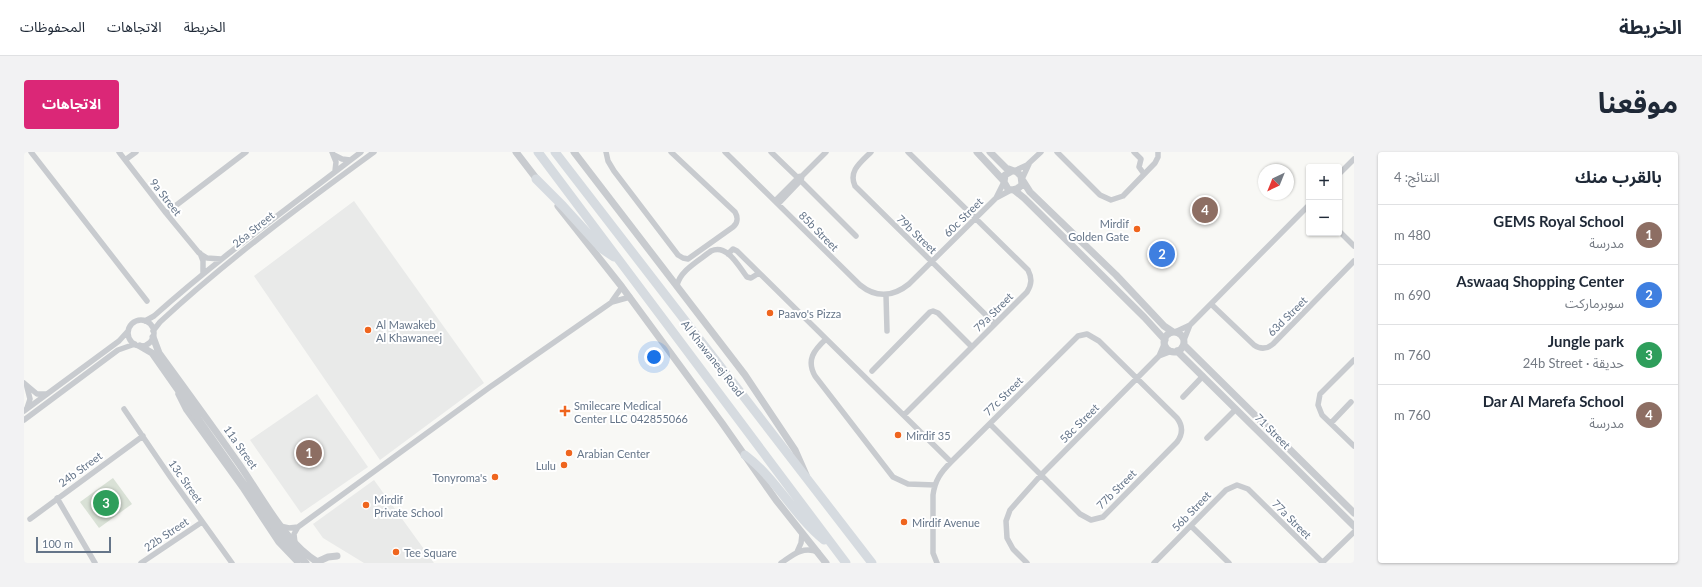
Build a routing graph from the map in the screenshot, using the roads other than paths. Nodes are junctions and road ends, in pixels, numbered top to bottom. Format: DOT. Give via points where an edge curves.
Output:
graph roads {
  1 [pos="31,152"];
  2 [pos="119,152"];
  3 [pos="136,152"];
  4 [pos="246,152"];
  5 [pos="361,152"];
  6 [pos="374,152"];
  7 [pos="516,152"];
  8 [pos="538,152"];
  9 [pos="555,152"];
  10 [pos="574,152"];
  11 [pos="606,152"];
  12 [pos="672,152"];
  13 [pos="725,152"];
  14 [pos="771,152"];
  15 [pos="826,152"];
  16 [pos="871,152"];
  17 [pos="908,152"];
  18 [pos="978,152"];
  19 [pos="990,152"];
  20 [pos="1041,152"];
  21 [pos="1057,152"];
  22 [pos="1134,152"];
  23 [pos="1158,152"];
  24 [pos="333,154"];
  25 [pos="579,155"];
  26 [pos="1354,159"];
  27 [pos="125,160"];
  28 [pos="350,160"];
  29 [pos="1031,162"];
  30 [pos="1013,171"];
  31 [pos="1342,171"];
  32 [pos="335,172"];
  33 [pos="1144,174"];
  34 [pos="536,179"];
  35 [pos="799,179"];
  36 [pos="1022,180"];
  37 [pos="1004,181"];
  38 [pos="1012,190"];
  39 [pos="996,198"];
  40 [pos="776,202"];
  41 [pos="1306,208"];
  42 [pos="166,213"];
  43 [pos="976,218"];
  44 [pos="1342,234"];
  45 [pos="856,236"];
  46 [pos="1354,246"];
  47 [pos="199,253"];
  48 [pos="728,254"];
  49 [pos="617,257"];
  50 [pos="221,259"];
  51 [pos="1354,261"];
  52 [pos="932,263"];
  53 [pos="759,273"];
  54 [pos="203,274"];
  55 [pos="677,286"];
  56 [pos="622,287"];
  57 [pos="886,295"];
  58 [pos="630,297"];
  59 [pos="148,302"];
  60 [pos="612,302"];
  61 [pos="1211,304"];
  62 [pos="145,321"];
  63 [pos="995,324"];
  64 [pos="1190,325"];
  65 [pos="128,331"];
  66 [pos="887,331"];
  67 [pos="1174,332"];
  68 [pos="153,334"];
  69 [pos="826,339"];
  70 [pos="1165,341"];
  71 [pos="1184,342"];
  72 [pos="138,345"];
  73 [pos="972,347"];
  74 [pos="1174,351"];
  75 [pos="1159,356"];
  76 [pos="1354,360"];
  77 [pos="872,371"];
  78 [pos="1203,376"];
  79 [pos="1137,379"];
  80 [pos="26,385"];
  81 [pos="176,388"];
  82 [pos="47,394"];
  83 [pos="1183,397"];
  84 [pos="1351,402"];
  85 [pos="124,408"];
  86 [pos="1236,409"];
  87 [pos="26,410"];
  88 [pos="904,416"];
  89 [pos="24,420"];
  90 [pos="1331,423"];
  91 [pos="990,424"];
  92 [pos="142,436"];
  93 [pos="1207,438"];
  94 [pos="1354,446"];
  95 [pos="745,455"];
  96 [pos="951,462"];
  97 [pos="1041,475"];
  98 [pos="807,479"];
  99 [pos="935,485"];
  100 [pos="1248,489"];
  101 [pos="57,498"];
  102 [pos="1354,513"];
  103 [pos="30,519"];
  104 [pos="202,522"];
  105 [pos="280,526"];
  106 [pos="1191,526"];
  107 [pos="1354,526"];
  108 [pos="298,527"];
  109 [pos="1354,532"];
  110 [pos="802,534"];
  111 [pos="296,545"];
  112 [pos="934,546"];
  113 [pos="834,547"];
  114 [pos="797,552"];
  115 [pos="818,553"];
  116 [pos="337,556"];
  117 [pos="96,563"];
  118 [pos="140,563"];
  119 [pos="232,563"];
  120 [pos="298,563"];
  121 [pos="306,563"];
  122 [pos="318,563"];
  123 [pos="781,563"];
  124 [pos="826,563"];
  125 [pos="846,563"];
  126 [pos="872,563"];
  127 [pos="937,563"];
  128 [pos="940,563"];
  129 [pos="1027,563"];
  130 [pos="1154,563"];
  131 [pos="1229,563"];
  132 [pos="1323,563"];
  1 -- 59 [label="street"];
  2 -- 27 [label="street, 9a Street"];
  3 -- 27 [label="street"];
  4 -- 42 [label="street"];
  5 -- 28 [label="street, 26a Street"];
  6 -- 68 [label="street, 26a Street" via="225,265 160,322"];
  7 -- 34 [label="street"];
  8 -- 49 [label="highway, Al Khawaneej Road"];
  9 -- 98 [label="highway, Al Khawaneej Road"];
  10 -- 25 [label="street"];
  11 -- 12 [label="street" via="611,168 680,257 688,259 733,227 737,216"];
  13 -- 40 [label="street, 85b Street"];
  14 -- 35 [label="street"];
  15 -- 35 [label="street"];
  16 -- 52 [label="street, 79b Street" via="855,169 855,186"];
  17 -- 43 [label="street"];
  18 -- 37 [label="street"];
  19 -- 30 [label="street" via="1004,167"];
  20 -- 29 [label="street"];
  21 -- 33 [label="street" via="1107,199 1116,200 1123,196"];
  22 -- 33 [label="street" via="1141,159 1138,167"];
  23 -- 33 [label="street" via="1157,160"];
  24 -- 28 [label="street"];
  24 -- 32 [label="street" via="336,162"];
  25 -- 55 [label="street"];
  26 -- 31 [label="street"];
  27 -- 42 [label="street, 9a Street"];
  28 -- 32 [label="street, 26a Street"];
  29 -- 30 [label="street"];
  29 -- 36 [label="street"];
  30 -- 36 [label="street" via="1020,174"];
  30 -- 37 [label="street" via="1005,175"];
  32 -- 50 [label="street, 26a Street"];
  34 -- 49 [label="highway" via="602,249"];
  34 -- 56 [label="street"];
  35 -- 40 [label="street"];
  35 -- 45 [label="street"];
  36 -- 38 [label="street" via="1019,188"];
  36 -- 67 [label="street" via="1030,192"];
  37 -- 38 [label="street" via="1006,187"];
  37 -- 39 [label="street, 60c Street"];
  38 -- 39 [label="street, 60c Street"];
  38 -- 70 [label="street" via="1024,198"];
  39 -- 43 [label="street, 60c Street"];
  40 -- 57 [label="street, 85b Street" via="860,285 869,292"];
  41 -- 61 [label="street"];
  42 -- 47 [label="street, 9a Street"];
  43 -- 52 [label="street, 60c Street"];
  43 -- 63 [label="street, 79a Street" via="1028,270 1032,279 1027,292"];
  44 -- 46 [label="street"];
  47 -- 50 [label="street" via="212,259"];
  47 -- 54 [label="street, 9a Street"];
  48 -- 53 [label="street" via="736,250"];
  48 -- 53 [label="street" via="748,277"];
  48 -- 55 [label="street" via="720,249 711,251 681,277"];
  49 -- 113 [label="highway, Al Khawaneej Road"];
  50 -- 54 [label="street, 26a Street"];
  51 -- 61 [label="street, 63d Street" via="1267,348 1254,345"];
  52 -- 57 [label="street, 60c Street" via="909,284"];
  52 -- 63 [label="street, 79b Street"];
  53 -- 69 [label="street"];
  54 -- 62 [label="street, 26a Street"];
  55 -- 98 [label="street" via="745,375 792,444"];
  56 -- 58 [label="street"];
  56 -- 60 [label="street"];
  57 -- 66 [label="street"];
  58 -- 60 [label="street"];
  58 -- 95 [label="street"];
  60 -- 108 [label="street"];
  61 -- 64 [label="street"];
  62 -- 65 [label="street" via="133,323"];
  62 -- 68 [label="street" via="151,325"];
  63 -- 73 [label="street, 79a Street"];
  64 -- 67 [label="street"];
  64 -- 71 [label="street"];
  65 -- 72 [label="street" via="129,337"];
  65 -- 82 [label="street" via="119,341"];
  67 -- 70 [label="street" via="1167,335"];
  67 -- 71 [label="street" via="1180,334"];
  68 -- 72 [label="street" via="149,343"];
  68 -- 105 [label="street, 11a Street" via="159,353"];
  69 -- 88 [label="street"];
  69 -- 99 [label="street" via="810,354 807,362 809,370 887,470 900,481 917,485"];
  70 -- 74 [label="street" via="1166,347"];
  70 -- 75 [label="street, 58c Street"];
  71 -- 74 [label="street" via="1181,349"];
  71 -- 102 [label="street, 71 Street"];
  72 -- 81 [label="street, 11a Street" via="152,353"];
  72 -- 89 [label="street" via="126,346 114,352"];
  73 -- 77 [label="street" via="938,313 931,311"];
  73 -- 88 [label="street, 79a Street"];
  74 -- 75 [label="street, 58c Street"];
  74 -- 78 [label="street, 71 Street"];
  75 -- 79 [label="street, 58c Street"];
  76 -- 90 [label="street" via="1319,398 1318,405 1322,415"];
  78 -- 83 [label="street"];
  78 -- 86 [label="street, 71 Street"];
  79 -- 91 [label="street, 77c Street" via="1095,338 1087,334 1082,335 1074,338"];
  79 -- 97 [label="street, 58c Street"];
  79 -- 97 [label="street, 77b Street" via="1177,418 1181,434 1177,442 1106,514 1095,520 1083,517"];
  80 -- 82 [label="street" via="39,395"];
  80 -- 87 [label="street" via="30,399"];
  81 -- 120 [label="street" via="186,410 278,542"];
  81 -- 121 [label="street, 11a Street" via="282,540"];
  82 -- 87 [label="street"];
  84 -- 90 [label="street"];
  85 -- 92 [label="street, 13c Street"];
  86 -- 93 [label="street"];
  86 -- 107 [label="street, 71 Street"];
  88 -- 96 [label="street"];
  90 -- 94 [label="street"];
  91 -- 96 [label="street, 77c Street"];
  91 -- 97 [label="street, 77b Street"];
  92 -- 101 [label="street, 24b Street"];
  92 -- 104 [label="street, 13c Street"];
  95 -- 110 [label="street"];
  95 -- 113 [label="highway" via="768,474 813,530"];
  96 -- 99 [label="street, 77c Street" via="939,475"];
  97 -- 129 [label="street, 58c Street" via="1013,505 1007,516 1006,533 1013,549"];
  98 -- 126 [label="highway, Al Khawaneej Road"];
  99 -- 112 [label="street, 77c Street"];
  100 -- 106 [label="street, 56b Street" via="1237,485 1229,488"];
  100 -- 132 [label="street, 77a Street"];
  101 -- 103 [label="street, 24b Street"];
  101 -- 117 [label="street"];
  104 -- 118 [label="street, 22b Street"];
  104 -- 119 [label="street, 13c Street"];
  105 -- 108 [label="street"];
  105 -- 111 [label="street, 11a Street"];
  106 -- 130 [label="street, 56b Street"];
  106 -- 131 [label="street"];
  108 -- 111 [label="street" via="294,534"];
  109 -- 132 [label="street"];
  110 -- 114 [label="street"];
  110 -- 115 [label="street"];
  111 -- 122 [label="street, 11a Street"];
  112 -- 127 [label="street, 77c Street"];
  112 -- 128 [label="street, 77c Street"];
  113 -- 125 [label="highway, Al Khawaneej Road"];
  114 -- 115 [label="street" via="808,550"];
  114 -- 123 [label="street"];
  115 -- 124 [label="street"];
  116 -- 122 [label="street" via="328,557"];
}
